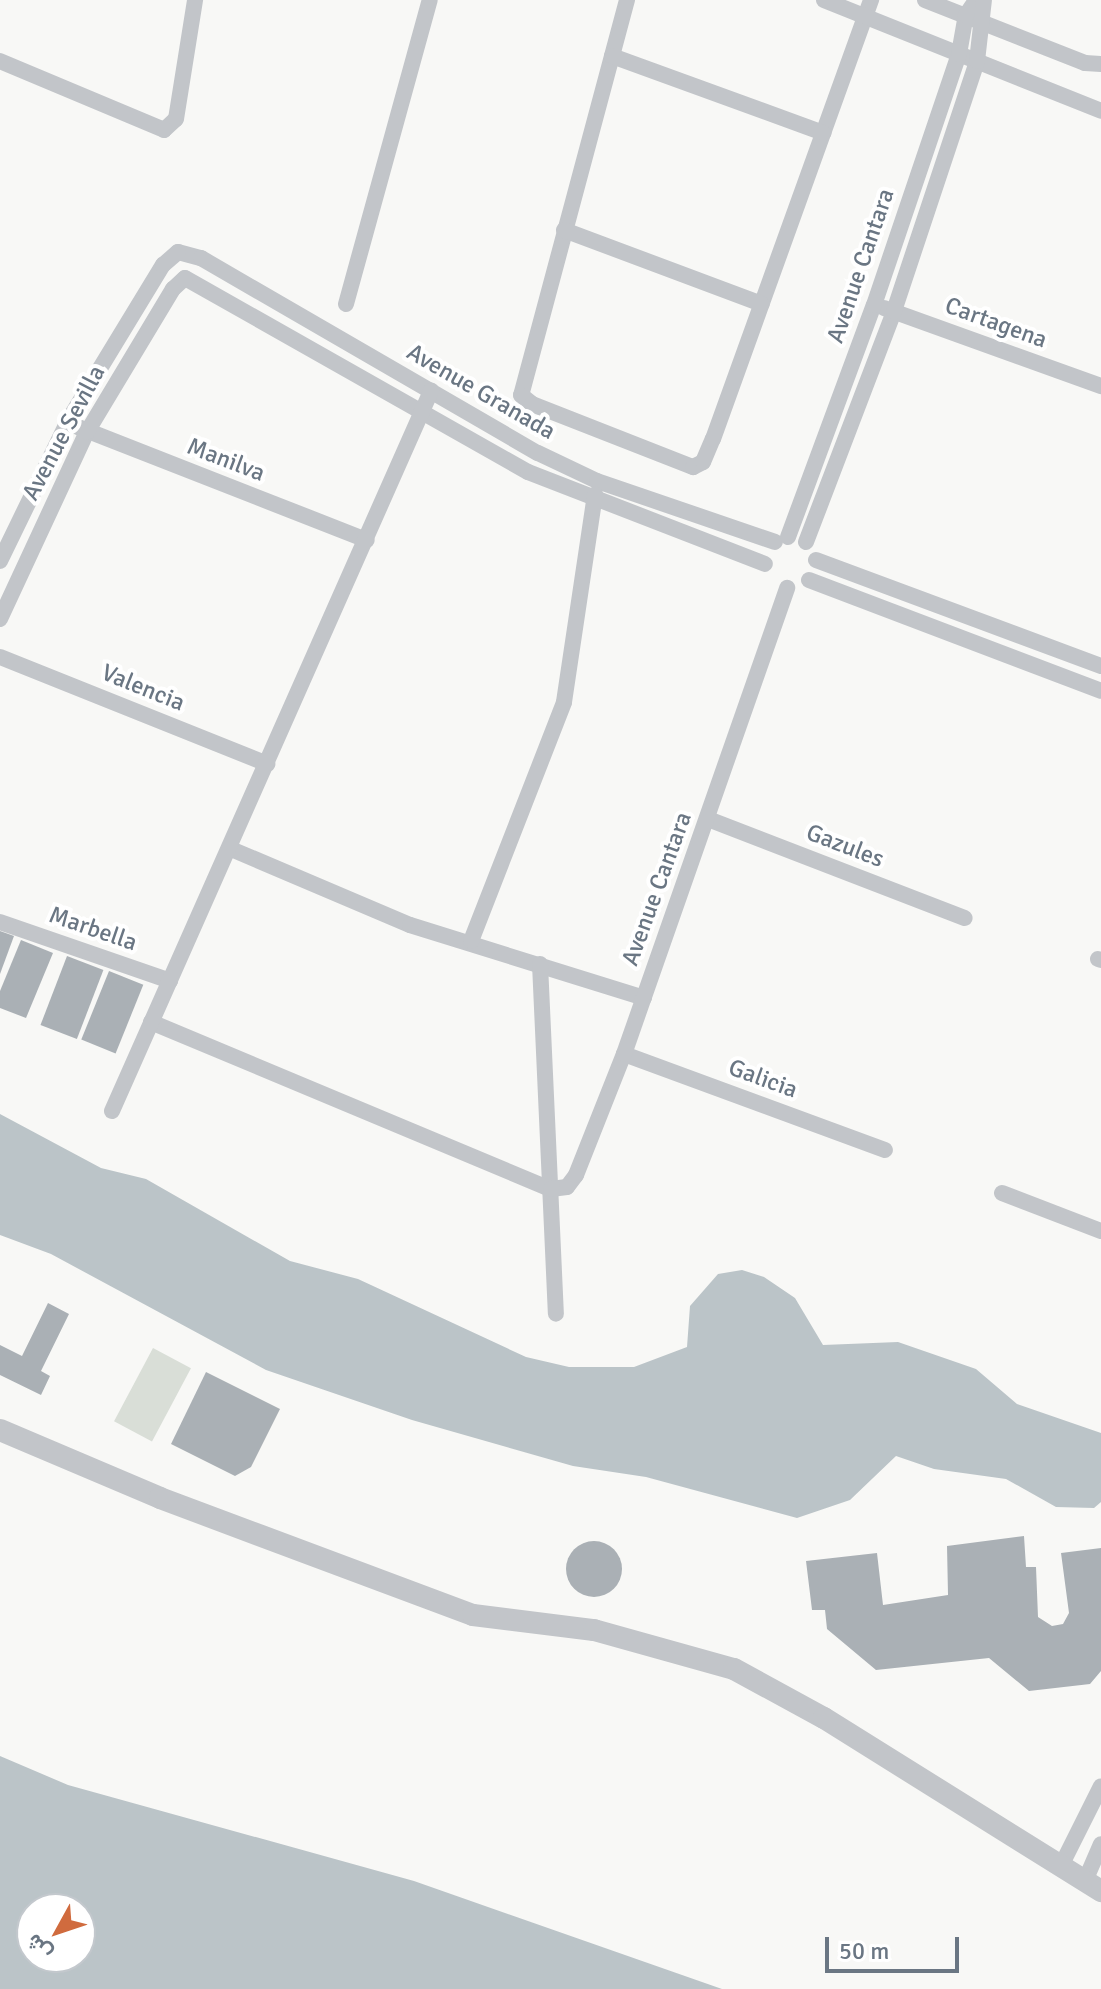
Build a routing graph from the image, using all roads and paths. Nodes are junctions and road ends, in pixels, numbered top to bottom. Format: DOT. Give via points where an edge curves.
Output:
graph roads {
  1 [pos="195,0"];
  2 [pos="430,0"];
  3 [pos="627,0"];
  4 [pos="824,0"];
  5 [pos="871,0"];
  6 [pos="925,0"];
  7 [pos="976,0"];
  8 [pos="984,0"];
  9 [pos="966,15"];
  10 [pos="865,17"];
  11 [pos="985,23"];
  12 [pos="959,54"];
  13 [pos="612,56"];
  14 [pos="0,61"];
  15 [pos="977,61"];
  16 [pos="1101,64"];
  17 [pos="1101,111"];
  18 [pos="823,133"];
  19 [pos="564,230"];
  20 [pos="178,252"];
  21 [pos="185,278"];
  22 [pos="346,304"];
  23 [pos="762,304"];
  24 [pos="874,305"];
  25 [pos="894,311"];
  26 [pos="1101,386"];
  27 [pos="431,391"];
  28 [pos="422,415"];
  29 [pos="68,421"];
  30 [pos="87,432"];
  31 [pos="597,481"];
  32 [pos="595,502"];
  33 [pos="781,539"];
  34 [pos="367,540"];
  35 [pos="806,542"];
  36 [pos="816,560"];
  37 [pos="0,561"];
  38 [pos="765,564"];
  39 [pos="809,580"];
  40 [pos="787,588"];
  41 [pos="0,619"];
  42 [pos="0,657"];
  43 [pos="1101,666"];
  44 [pos="1101,691"];
  45 [pos="267,764"];
  46 [pos="708,819"];
  47 [pos="231,849"];
  48 [pos="965,918"];
  49 [pos="0,922"];
  50 [pos="471,941"];
  51 [pos="540,964"];
  52 [pos="170,981"];
  53 [pos="644,998"];
  54 [pos="151,1022"];
  55 [pos="624,1054"];
  56 [pos="112,1111"];
  57 [pos="885,1150"];
  58 [pos="551,1189"];
  59 [pos="1002,1193"];
  60 [pos="1101,1231"];
  61 [pos="556,1314"];
  62 [pos="0,1430"];
  63 [pos="1101,1786"];
  64 [pos="1101,1844"];
  65 [pos="1061,1866"];
  66 [pos="1093,1886"];
  1 -- 14 [label="street" via="176,119 164,130"];
  2 -- 22 [label="street"];
  3 -- 13 [label="street"];
  4 -- 10 [label="street"];
  5 -- 10 [label="street"];
  6 -- 9 [label="street"];
  7 -- 9 [label="street"];
  8 -- 11 [label="street"];
  9 -- 11 [label="street"];
  9 -- 12 [label="street, Avenue Cantara"];
  10 -- 12 [label="street"];
  10 -- 18 [label="street"];
  11 -- 15 [label="street"];
  11 -- 16 [label="street" via="1085,63"];
  12 -- 15 [label="street"];
  12 -- 24 [label="street, Avenue Cantara"];
  13 -- 18 [label="street"];
  13 -- 19 [label="street"];
  15 -- 17 [label="street"];
  15 -- 25 [label="street"];
  18 -- 23 [label="street"];
  19 -- 23 [label="street"];
  19 -- 23 [label="street" via="521,395 679,464 693,467 703,462"];
  20 -- 21 [label="street"];
  20 -- 27 [label="street, Avenue Granada" via="201,258"];
  20 -- 29 [label="street, Avenue Sevilla" via="163,265"];
  21 -- 28 [label="street, Avenue Granada"];
  21 -- 30 [label="street, Avenue Sevilla" via="173,289"];
  24 -- 25 [label="street, Cartagena"];
  24 -- 33 [label="street, Avenue Cantara"];
  25 -- 26 [label="street, Cartagena"];
  25 -- 35 [label="street"];
  27 -- 28 [label="street"];
  27 -- 31 [label="street, Avenue Granada"];
  28 -- 32 [label="street, Avenue Granada"];
  28 -- 34 [label="street"];
  29 -- 30 [label="street, Manilva"];
  29 -- 37 [label="street, Avenue Sevilla"];
  30 -- 34 [label="street, Manilva"];
  30 -- 41 [label="street, Avenue Sevilla"];
  31 -- 32 [label="street"];
  31 -- 33 [label="street, Avenue Granada"];
  32 -- 38 [label="street, Avenue Granada"];
  32 -- 50 [label="street" via="564,702"];
  33 -- 35 [label="street"];
  33 -- 38 [label="street"];
  34 -- 45 [label="street"];
  35 -- 36 [label="street"];
  36 -- 39 [label="street"];
  36 -- 43 [label="street"];
  38 -- 40 [label="street" via="772,580"];
  39 -- 40 [label="street"];
  39 -- 44 [label="street"];
  40 -- 46 [label="street, Avenue Cantara"];
  42 -- 45 [label="street, Valencia"];
  45 -- 47 [label="street"];
  46 -- 48 [label="street, Gazules"];
  46 -- 53 [label="street, Avenue Cantara"];
  47 -- 50 [label="street" via="330,895"];
  47 -- 52 [label="street"];
  49 -- 52 [label="street, Marbella"];
  50 -- 51 [label="street"];
  51 -- 53 [label="street"];
  51 -- 58 [label="street"];
  52 -- 54 [label="street"];
  53 -- 55 [label="street, Avenue Cantara"];
  54 -- 56 [label="street"];
  54 -- 58 [label="street"];
  55 -- 57 [label="street, Galicia"];
  55 -- 58 [label="street, Avenue Cantara" via="576,1175 567,1187"];
  58 -- 61 [label="street"];
  59 -- 60 [label="street"];
  62 -- 65 [label="street" via="160,1498 458,1610 594,1630 734,1669 824,1718"];
  63 -- 65 [label="street"];
  64 -- 66 [label="street"];
  65 -- 66 [label="street"];
}
